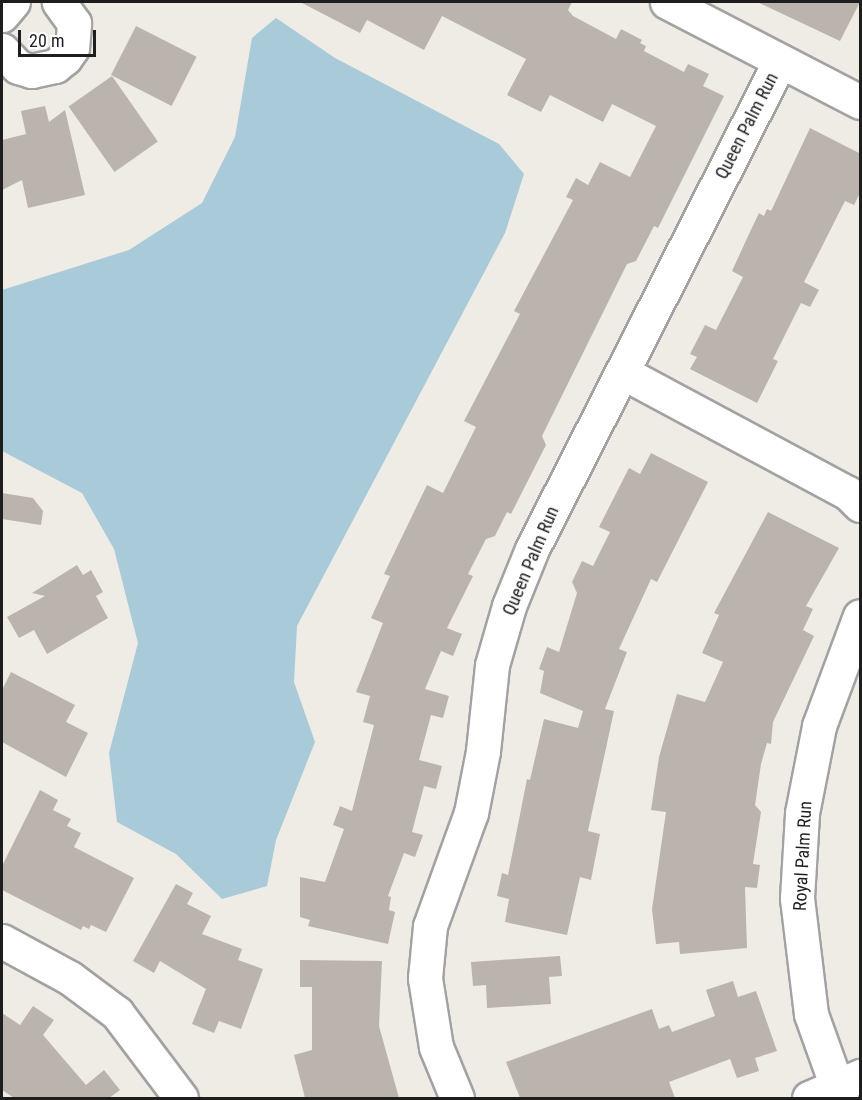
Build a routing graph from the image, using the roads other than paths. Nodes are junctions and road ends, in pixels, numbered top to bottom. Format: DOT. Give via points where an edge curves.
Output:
graph roads {
  1 [pos="12,2"];
  2 [pos="59,2"];
  3 [pos="667,2"];
  4 [pos="2,15"];
  5 [pos="2,50"];
  6 [pos="780,61"];
  7 [pos="861,102"];
  8 [pos="622,372"];
  9 [pos="861,506"];
  10 [pos="861,616"];
  11 [pos="2,941"];
  12 [pos="837,1090"];
  13 [pos="181,1098"];
  14 [pos="457,1098"];
  1 -- 4 [label="street"];
  2 -- 5 [label="street" via="74,23 74,42 65,58 55,66 31,71 18,67"];
  3 -- 6 [label="street"];
  6 -- 7 [label="street"];
  6 -- 8 [label="street, Queen Palm Run"];
  8 -- 9 [label="street" via="849,493"];
  8 -- 14 [label="street, Queen Palm Run" via="532,549 509,606 492,665 483,751 471,813 430,926 425,978 436,1047"];
  10 -- 12 [label="street, Royal Palm Run" via="819,726 802,813 797,898 811,1014"];
  11 -- 13 [label="street" via="70,978 117,1013"];
}
